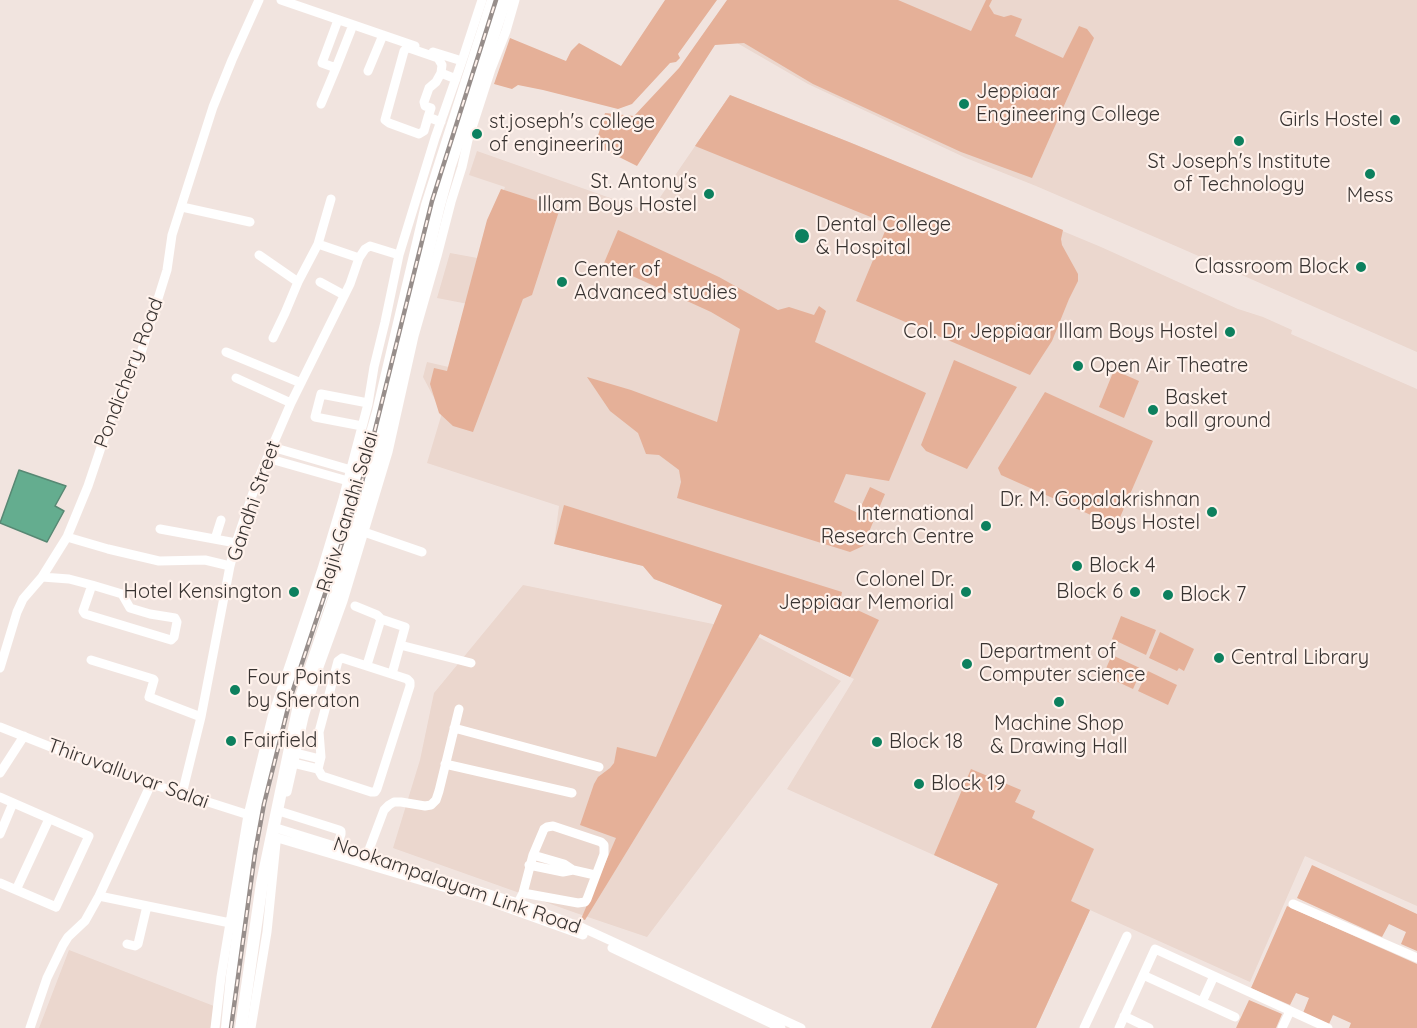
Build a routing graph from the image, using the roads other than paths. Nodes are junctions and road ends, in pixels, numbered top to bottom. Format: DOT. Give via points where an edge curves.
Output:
graph roads {
  1 [pos="260,0"];
  2 [pos="280,0"];
  3 [pos="482,0"];
  4 [pos="493,0"];
  5 [pos="505,0"];
  6 [pos="515,0"];
  7 [pos="338,20"];
  8 [pos="351,30"];
  9 [pos="383,35"];
  10 [pos="462,61"];
  11 [pos="336,68"];
  12 [pos="368,71"];
  13 [pos="441,73"];
  14 [pos="456,79"];
  15 [pos="468,94"];
  16 [pos="321,104"];
  17 [pos="428,117"];
  18 [pos="441,122"];
  19 [pos="331,199"];
  20 [pos="182,207"];
  21 [pos="250,222"];
  22 [pos="318,244"];
  23 [pos="260,255"];
  24 [pos="399,255"];
  25 [pos="359,258"];
  26 [pos="298,282"];
  27 [pos="320,282"];
  28 [pos="344,295"];
  29 [pos="273,338"];
  30 [pos="226,352"];
  31 [pos="236,378"];
  32 [pos="301,383"];
  33 [pos="291,403"];
  34 [pos="368,403"];
  35 [pos="362,426"];
  36 [pos="272,447"];
  37 [pos="267,458"];
  38 [pos="351,470"];
  39 [pos="348,481"];
  40 [pos="221,520"];
  41 [pos="160,529"];
  42 [pos="364,532"];
  43 [pos="67,537"];
  44 [pos="214,539"];
  45 [pos="236,543"];
  46 [pos="422,552"];
  47 [pos="230,566"];
  48 [pos="42,577"];
  49 [pos="92,585"];
  50 [pos="355,606"];
  51 [pos="130,608"];
  52 [pos="381,619"];
  53 [pos="123,626"];
  54 [pos="400,645"];
  55 [pos="91,660"];
  56 [pos="471,663"];
  57 [pos="367,665"];
  58 [pos="0,668"];
  59 [pos="392,674"];
  60 [pos="459,709"];
  61 [pos="201,717"];
  62 [pos="0,728"];
  63 [pos="454,728"];
  64 [pos="24,736"];
  65 [pos="294,758"];
  66 [pos="319,764"];
  67 [pos="446,764"];
  68 [pos="599,767"];
  69 [pos="0,772"];
  70 [pos="151,784"];
  71 [pos="572,793"];
  72 [pos="182,794"];
  73 [pos="0,797"];
  74 [pos="13,804"];
  75 [pos="282,812"];
  76 [pos="252,816"];
  77 [pos="49,819"];
  78 [pos="275,832"];
  79 [pos="0,834"];
  80 [pos="337,846"];
  81 [pos="367,855"];
  82 [pos="533,855"];
  83 [pos="529,865"];
  84 [pos="573,870"];
  85 [pos="595,874"];
  86 [pos="0,883"];
  87 [pos="16,890"];
  88 [pos="523,893"];
  89 [pos="99,896"];
  90 [pos="518,903"];
  91 [pos="1293,904"];
  92 [pos="147,906"];
  93 [pos="235,924"];
  94 [pos="1127,936"];
  95 [pos="127,944"];
  96 [pos="1417,958"];
  97 [pos="1143,975"];
  98 [pos="1214,976"];
  99 [pos="1202,1002"];
  100 [pos="1290,1011"];
  101 [pos="1124,1016"];
  102 [pos="1235,1017"];
  103 [pos="30,1028"];
  104 [pos="215,1028"];
  105 [pos="227,1028"];
  106 [pos="241,1028"];
  107 [pos="251,1028"];
  108 [pos="781,1028"];
  109 [pos="801,1028"];
  110 [pos="1084,1028"];
  111 [pos="1119,1028"];
  112 [pos="1149,1028"];
  113 [pos="1282,1028"];
  114 [pos="1328,1028"];
  1 -- 20 [label="street, Pondichery Road" via="213,107"];
  2 -- 7 [label="street"];
  3 -- 10 [label="street"];
  4 -- 15 [label="main road, Rajiv Gandhi Salai"];
  5 -- 15 [label="main road, Rajiv Gandhi Salai"];
  6 -- 42 [label="street" via="468,140"];
  7 -- 9 [label="street"];
  7 -- 11 [label="street" via="322,63"];
  8 -- 11 [label="street"];
  9 -- 10 [label="street"];
  9 -- 12 [label="street"];
  10 -- 14 [label="street"];
  11 -- 16 [label="street"];
  13 -- 14 [label="street"];
  13 -- 17 [label="street" via="424,102 431,108"];
  13 -- 17 [label="street" via="438,58 409,48 404,51 385,118 419,134 424,131"];
  14 -- 18 [label="street"];
  15 -- 76 [label="main road, Rajiv Gandhi Salai" via="427,205 373,432 341,542 286,696"];
  15 -- 78 [label="main road, Rajiv Gandhi Salai" via="384,435 352,546 300,700"];
  17 -- 18 [label="street"];
  18 -- 24 [label="street"];
  19 -- 22 [label="street"];
  20 -- 21 [label="street"];
  20 -- 43 [label="street, Pondichery Road" via="147,337 120,391"];
  22 -- 25 [label="street"];
  22 -- 26 [label="street"];
  23 -- 26 [label="street"];
  24 -- 25 [label="street" via="370,246"];
  24 -- 34 [label="street"];
  25 -- 28 [label="street, Gandhi Street"];
  26 -- 29 [label="street"];
  27 -- 28 [label="street"];
  28 -- 32 [label="street, Gandhi Street"];
  30 -- 32 [label="street"];
  31 -- 33 [label="street"];
  32 -- 33 [label="street, Gandhi Street"];
  33 -- 36 [label="street, Gandhi Street"];
  34 -- 35 [label="street"];
  34 -- 35 [label="street" via="321,394 315,417"];
  35 -- 38 [label="street"];
  36 -- 37 [label="street, Gandhi Street"];
  36 -- 38 [label="street"];
  37 -- 39 [label="street"];
  37 -- 45 [label="street, Gandhi Street"];
  38 -- 39 [label="street"];
  39 -- 76 [label="street" via="272,717"];
  40 -- 44 [label="street"];
  41 -- 44 [label="street"];
  42 -- 46 [label="street"];
  42 -- 65 [label="street" via="319,667"];
  43 -- 47 [label="street" via="159,561 200,559"];
  43 -- 48 [label="street, Pondichery Road"];
  44 -- 45 [label="street"];
  45 -- 47 [label="street, Gandhi Street"];
  47 -- 61 [label="street, Gandhi Street"];
  48 -- 49 [label="street"];
  48 -- 58 [label="street, Pondichery Road" via="23,599"];
  49 -- 51 [label="street" via="122,594"];
  49 -- 53 [label="street" via="85,614"];
  50 -- 52 [label="street"];
  51 -- 53 [label="street"];
  51 -- 53 [label="street" via="175,618 174,637 171,640"];
  52 -- 54 [label="street" via="405,627"];
  52 -- 57 [label="street"];
  54 -- 56 [label="street"];
  54 -- 59 [label="street"];
  55 -- 61 [label="street" via="153,678 148,702"];
  57 -- 59 [label="street"];
  57 -- 66 [label="street" via="342,658 338,661 319,732"];
  59 -- 66 [label="street" via="410,682 375,792 322,776"];
  60 -- 63 [label="street"];
  61 -- 72 [label="street, Gandhi Street"];
  62 -- 64 [label="street, Thiruvalluvar Salai"];
  63 -- 67 [label="street"];
  63 -- 68 [label="street"];
  64 -- 69 [label="street"];
  64 -- 70 [label="street, Thiruvalluvar Salai"];
  65 -- 66 [label="street"];
  65 -- 75 [label="street"];
  67 -- 71 [label="street"];
  67 -- 81 [label="street" via="431,805 394,802 384,810"];
  70 -- 72 [label="street, Thiruvalluvar Salai"];
  70 -- 89 [label="street"];
  72 -- 76 [label="street, Thiruvalluvar Salai"];
  73 -- 74 [label="street"];
  74 -- 77 [label="street"];
  74 -- 79 [label="street"];
  75 -- 78 [label="street"];
  75 -- 80 [label="street" via="341,831"];
  76 -- 93 [label="main road, Rajiv Gandhi Salai" via="254,829"];
  77 -- 87 [label="street"];
  77 -- 87 [label="street" via="89,836 56,907"];
  78 -- 80 [label="street, Nookampalayam Link Road"];
  78 -- 106 [label="main road, Rajiv Gandhi Salai" via="262,883"];
  78 -- 107 [label="street" via="267,932"];
  78 -- 108 [label="street, Nookampalayam Link Road" via="580,933"];
  80 -- 81 [label="street, Nookampalayam Link Road"];
  81 -- 90 [label="street, Nookampalayam Link Road"];
  82 -- 83 [label="street"];
  82 -- 84 [label="street"];
  82 -- 85 [label="street" via="544,829 553,826 602,842 604,854"];
  83 -- 84 [label="street" via="563,872"];
  83 -- 88 [label="street"];
  84 -- 85 [label="street"];
  85 -- 88 [label="street" via="582,903"];
  86 -- 87 [label="street"];
  88 -- 90 [label="street"];
  89 -- 92 [label="street"];
  89 -- 103 [label="street" via="85,921 65,940"];
  90 -- 109 [label="street, Nookampalayam Link Road" via="583,928"];
  91 -- 96 [label="street"];
  92 -- 93 [label="street"];
  92 -- 95 [label="street" via="138,944"];
  93 -- 104 [label="street" via="221,977"];
  93 -- 105 [label="main road, Rajiv Gandhi Salai"];
  94 -- 110 [label="street"];
  97 -- 98 [label="street" via="1155,949"];
  97 -- 99 [label="street"];
  97 -- 101 [label="street"];
  98 -- 99 [label="street"];
  98 -- 100 [label="street"];
  99 -- 102 [label="street"];
  100 -- 113 [label="street"];
  100 -- 114 [label="street"];
  101 -- 111 [label="street"];
  101 -- 112 [label="street"];
}
